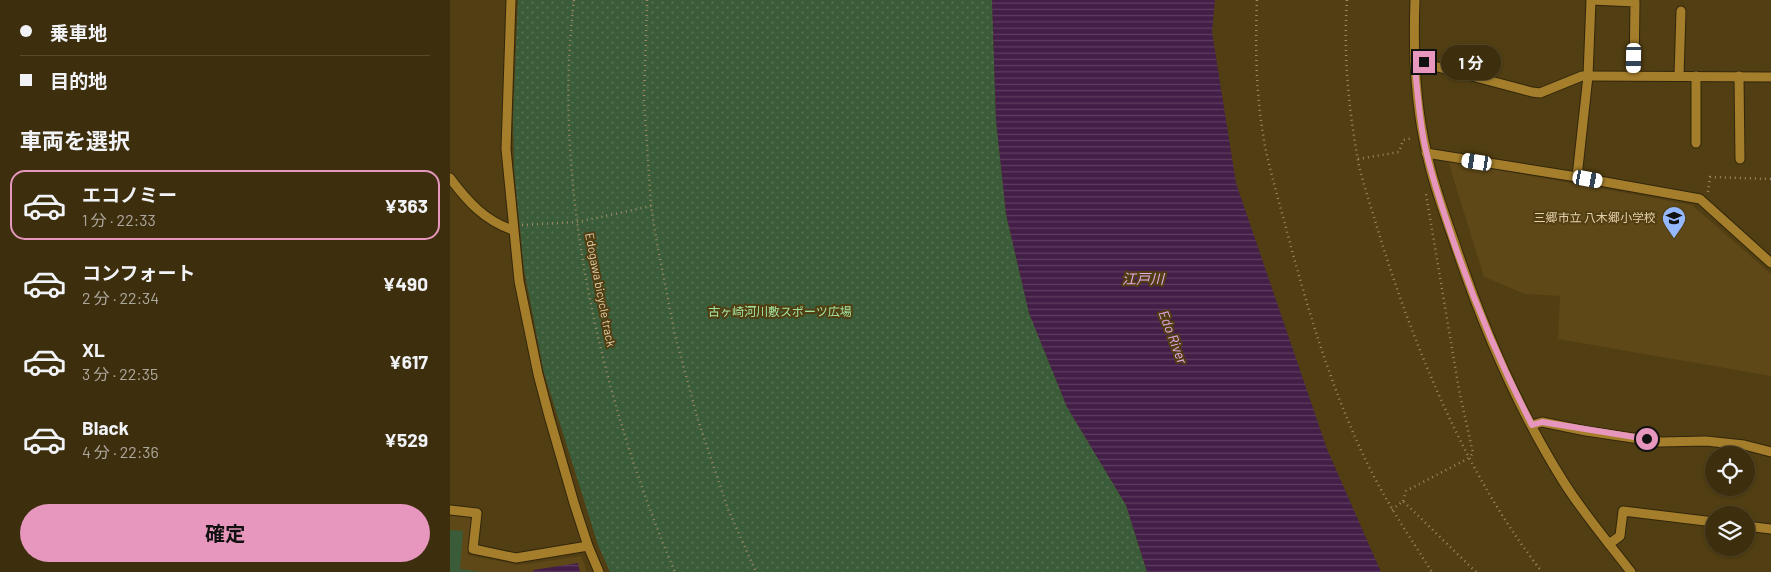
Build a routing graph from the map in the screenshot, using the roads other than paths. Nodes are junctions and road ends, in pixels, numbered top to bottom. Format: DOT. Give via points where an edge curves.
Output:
graph roads {
  1 [pos="511,0"];
  2 [pos="1415,0"];
  3 [pos="1590,0"];
  4 [pos="1681,11"];
  5 [pos="1414,60"];
  6 [pos="1588,76"];
  7 [pos="1634,76"];
  8 [pos="1679,76"];
  9 [pos="1696,76"];
  10 [pos="1739,76"];
  11 [pos="1771,77"];
  12 [pos="1696,143"];
  13 [pos="1426,154"];
  14 [pos="1740,159"];
  15 [pos="1577,177"];
  16 [pos="450,178"];
  17 [pos="513,230"];
  18 [pos="1771,263"];
  19 [pos="1532,425"];
  20 [pos="1771,452"];
  21 [pos="450,510"];
  22 [pos="1705,521"];
  23 [pos="1755,527"];
  24 [pos="1771,529"];
  25 [pos="1609,544"];
  26 [pos="588,546"];
  27 [pos="599,572"];
  28 [pos="1631,572"];
  1 -- 17 [label="street" via="506,149"];
  2 -- 5 [label="street"];
  3 -- 6 [label="street"];
  3 -- 7 [label="street" via="1635,2"];
  4 -- 8 [label="street"];
  5 -- 6 [label="street" via="1540,93"];
  5 -- 13 [label="street"];
  6 -- 7 [label="street"];
  6 -- 15 [label="street"];
  7 -- 8 [label="street"];
  8 -- 9 [label="street"];
  9 -- 10 [label="street"];
  9 -- 12 [label="street"];
  10 -- 11 [label="street"];
  10 -- 14 [label="street"];
  13 -- 15 [label="street"];
  13 -- 19 [label="street" via="1477,308 1507,378"];
  15 -- 18 [label="street" via="1700,199"];
  16 -- 17 [label="street" via="466,200 481,213 500,226"];
  17 -- 26 [label="street" via="519,281 538,374"];
  19 -- 20 [label="street" via="1542,422 1660,442 1706,441"];
  19 -- 25 [label="street" via="1581,509"];
  21 -- 26 [label="street" via="477,513 473,549 516,558"];
  22 -- 25 [label="street" via="1623,510 1620,536"];
  23 -- 24 [label="street"];
  25 -- 28 [label="street"];
  26 -- 27 [label="street"];
}
